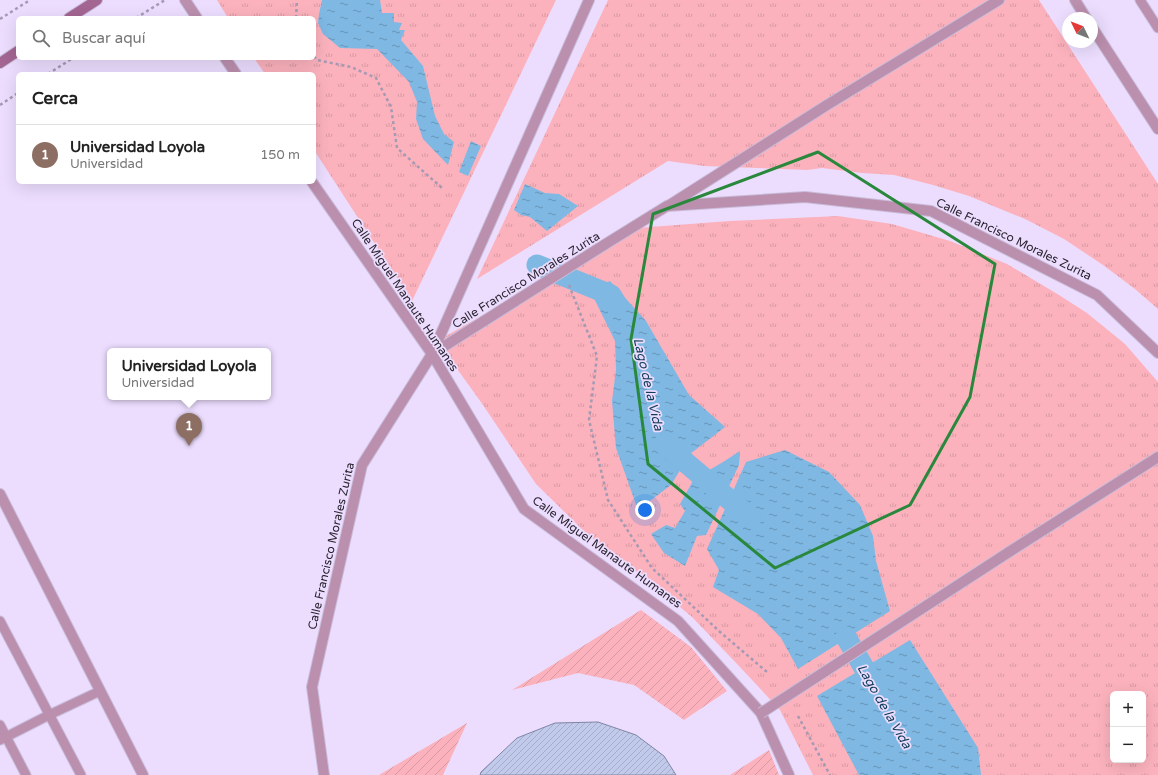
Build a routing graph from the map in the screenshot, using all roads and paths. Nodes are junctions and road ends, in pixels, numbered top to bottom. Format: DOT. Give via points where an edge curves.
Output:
graph roads {
  1 [pos="30,0"];
  2 [pos="97,0"];
  3 [pos="165,0"];
  4 [pos="185,0"];
  5 [pos="297,0"];
  6 [pos="589,0"];
  7 [pos="999,0"];
  8 [pos="1075,0"];
  9 [pos="1140,0"];
  10 [pos="1082,12"];
  11 [pos="72,16"];
  12 [pos="139,16"];
  13 [pos="196,16"];
  14 [pos="296,16"];
  15 [pos="0,19"];
  16 [pos="1158,28"];
  17 [pos="1098,36"];
  18 [pos="16,52"];
  19 [pos="316,59"];
  20 [pos="70,60"];
  21 [pos="226,60"];
  22 [pos="0,63"];
  23 [pos="51,72"];
  24 [pos="235,72"];
  25 [pos="16,94"];
  26 [pos="0,105"];
  27 [pos="1158,129"];
  28 [pos="313,184"];
  29 [pos="442,188"];
  30 [pos="667,206"];
  31 [pos="567,280"];
  32 [pos="1158,353"];
  33 [pos="432,354"];
  34 [pos="1158,457"];
  35 [pos="0,494"];
  36 [pos="0,621"];
  37 [pos="767,672"];
  38 [pos="100,691"];
  39 [pos="761,713"];
  40 [pos="49,715"];
  41 [pos="798,716"];
  42 [pos="0,725"];
  43 [pos="3,738"];
  44 [pos="26,775"];
  45 [pos="81,775"];
  46 [pos="143,775"];
  47 [pos="324,775"];
  48 [pos="789,775"];
  49 [pos="830,775"];
  1 -- 15 [label="path"];
  2 -- 11 [label="street"];
  3 -- 12 [label="path"];
  4 -- 13 [label="street"];
  5 -- 14 [label="path"];
  6 -- 33 [label="street"];
  7 -- 30 [label="street, Calle Francisco Morales Zurita"];
  8 -- 10 [label="street"];
  9 -- 16 [label="lane"];
  17 -- 27 [label="street"];
  18 -- 22 [label="street"];
  19 -- 29 [label="path" via="351,67 376,78 391,108 397,148"];
  20 -- 23 [label="path"];
  21 -- 24 [label="street"];
  25 -- 26 [label="path"];
  28 -- 33 [label="street, Calle Miguel Manaute Humanes"];
  30 -- 32 [label="street, Calle Francisco Morales Zurita" via="805,197 930,211 1097,295"];
  30 -- 33 [label="street, Calle Francisco Morales Zurita, bridge"];
  31 -- 37 [label="path" via="597,356 589,420 608,500 652,568"];
  33 -- 39 [label="street, Calle Miguel Manaute Humanes" via="524,509 678,621"];
  33 -- 47 [label="street, Calle Francisco Morales Zurita" via="362,465 312,687"];
  34 -- 39 [label="street, bridge"];
  35 -- 38 [label="street"];
  36 -- 40 [label="lane"];
  38 -- 40 [label="lane"];
  38 -- 46 [label="street"];
  39 -- 48 [label="street, Calle Miguel Manaute Humanes"];
  40 -- 43 [label="lane"];
  40 -- 45 [label="lane"];
  41 -- 49 [label="path"];
  42 -- 43 [label="lane"];
  43 -- 44 [label="lane"];
}
